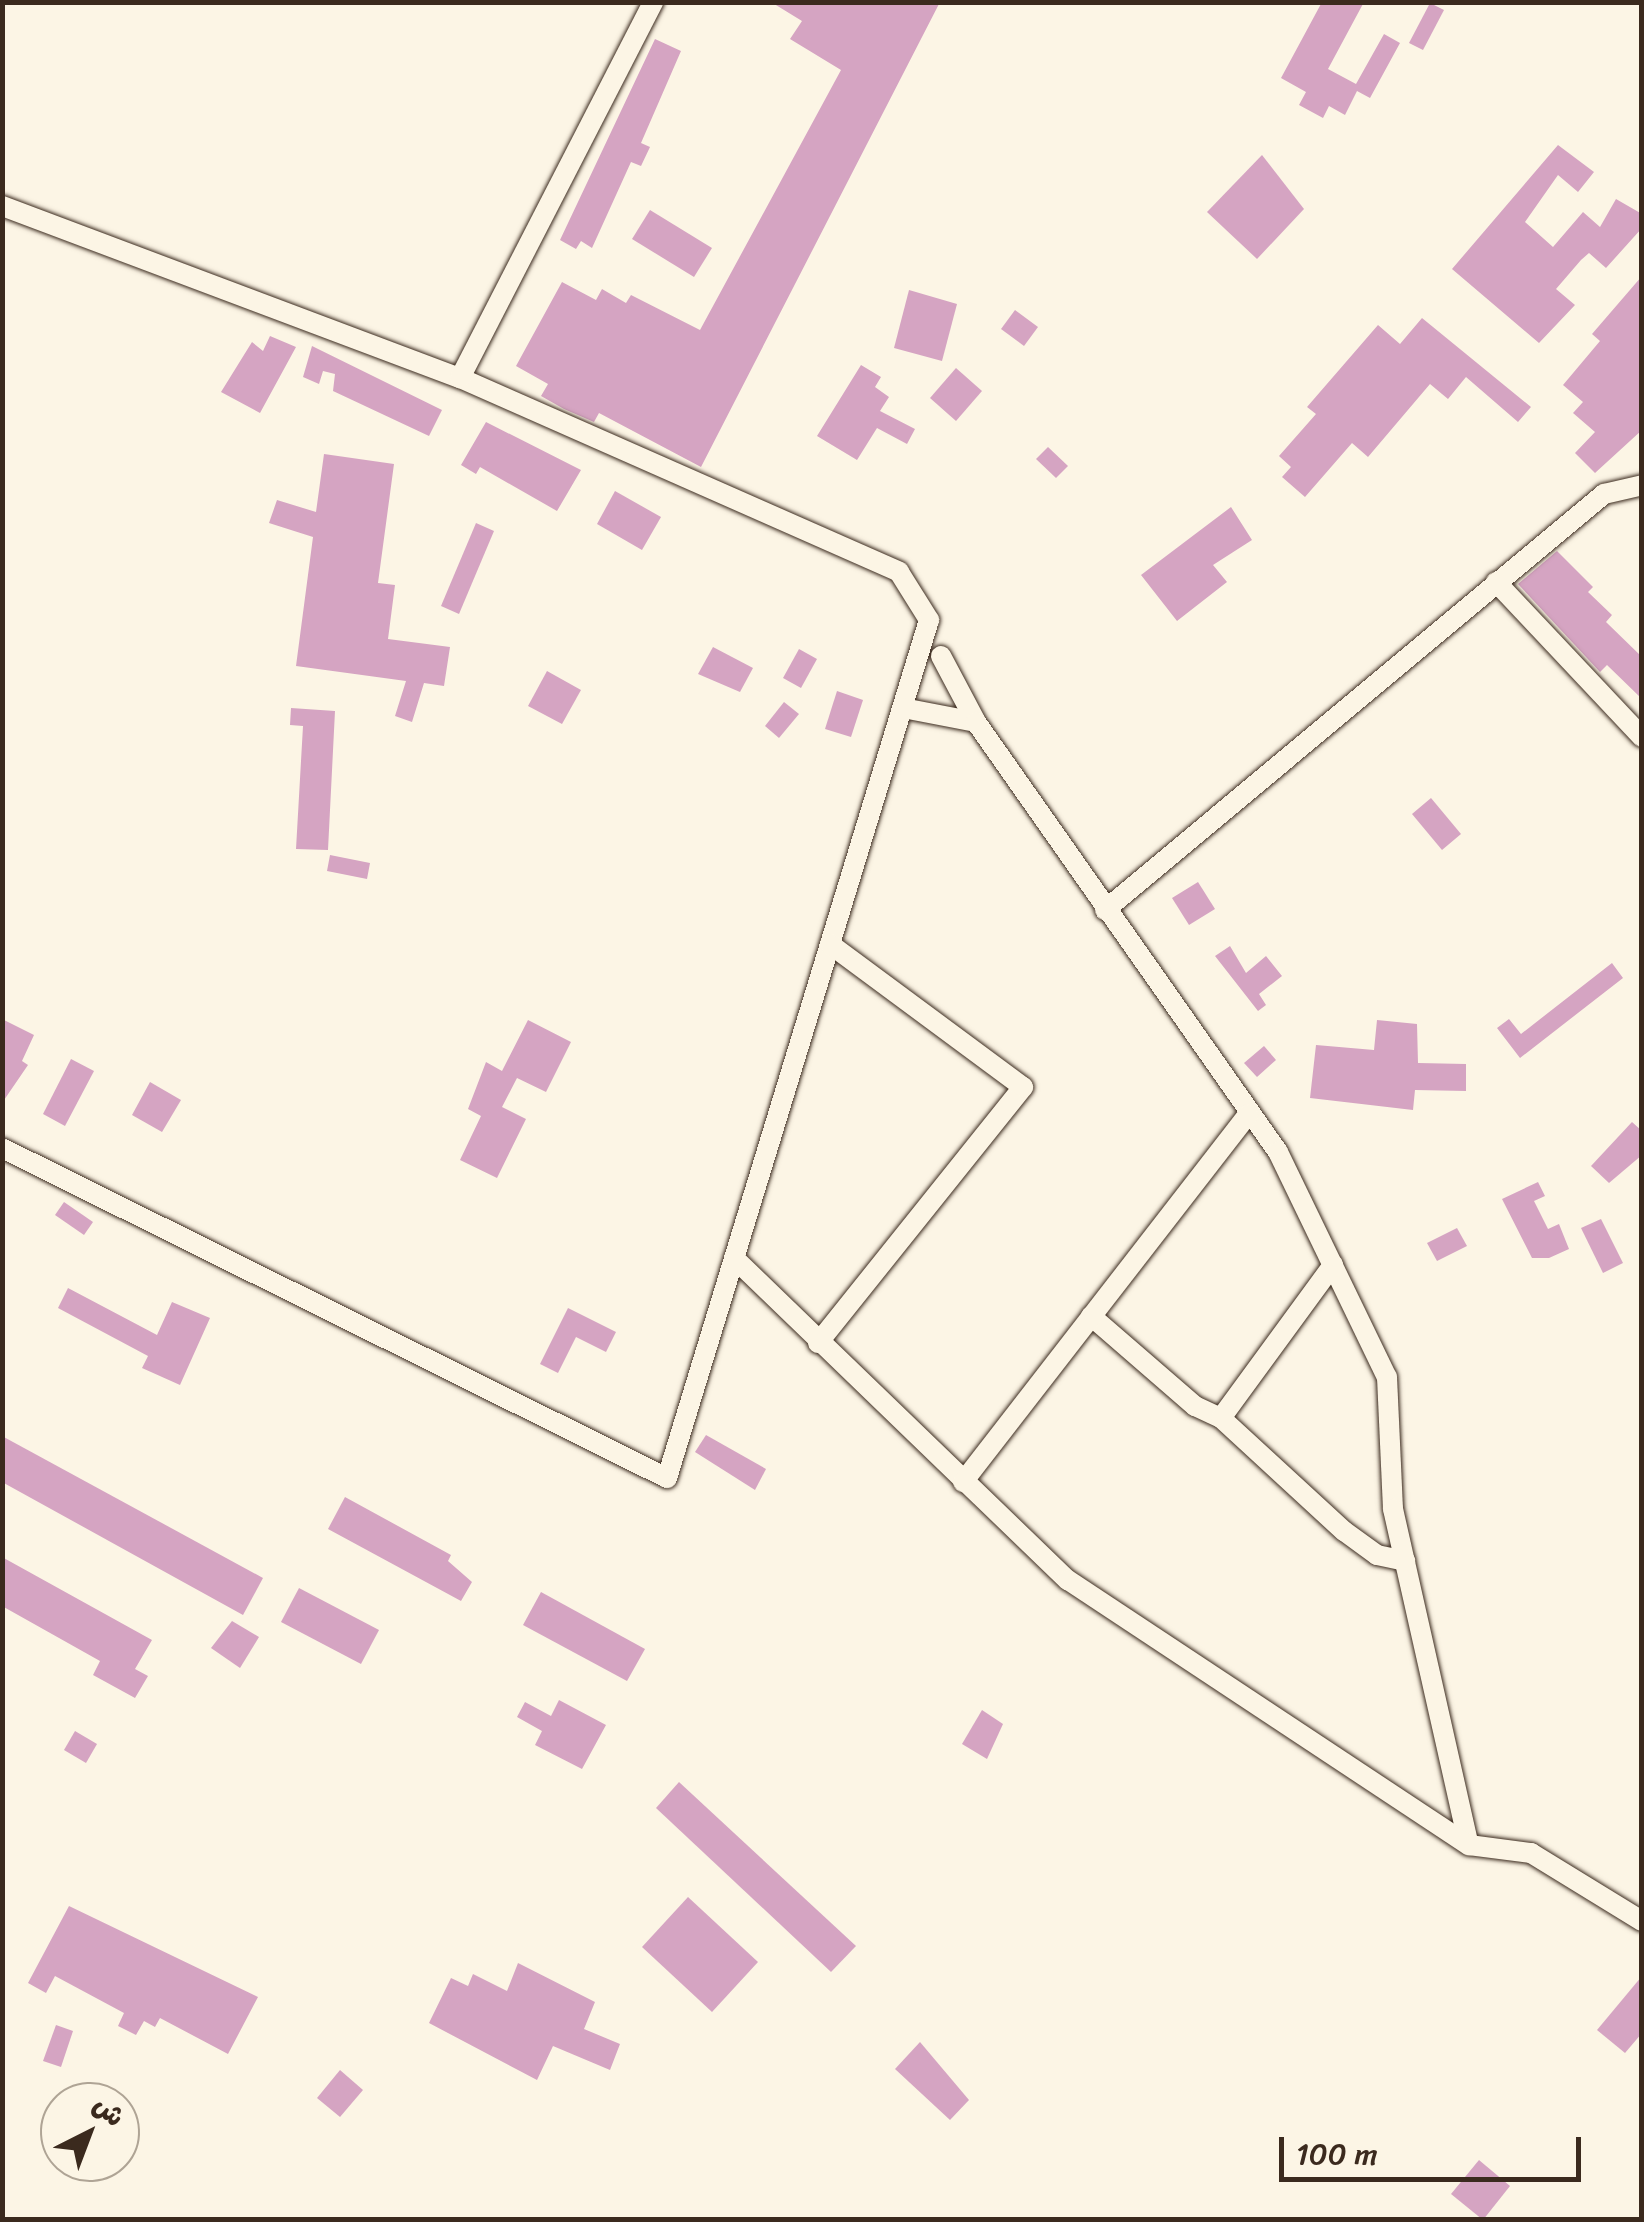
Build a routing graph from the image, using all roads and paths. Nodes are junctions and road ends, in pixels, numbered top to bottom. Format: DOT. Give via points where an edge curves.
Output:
graph roads {
  1 [pos="653,2"];
  2 [pos="2,206"];
  3 [pos="460,378"];
  4 [pos="1642,486"];
  5 [pos="1496,582"];
  6 [pos="941,656"];
  7 [pos="903,708"];
  8 [pos="976,722"];
  9 [pos="1642,737"];
  10 [pos="1105,910"];
  11 [pos="830,944"];
  12 [pos="1248,1114"];
  13 [pos="2,1148"];
  14 [pos="734,1258"];
  15 [pos="1333,1265"];
  16 [pos="1091,1316"];
  17 [pos="818,1343"];
  18 [pos="1221,1418"];
  19 [pos="963,1482"];
  20 [pos="1405,1561"];
  21 [pos="1469,1845"];
  22 [pos="1642,1922"];
  1 -- 3 [label="street"];
  2 -- 3 [label="street"];
  3 -- 7 [label="street" via="899,572 929,620"];
  4 -- 5 [label="street" via="1604,494"];
  5 -- 9 [label="street"];
  5 -- 10 [label="street"];
  6 -- 8 [label="street"];
  7 -- 8 [label="street"];
  7 -- 11 [label="street"];
  8 -- 10 [label="street"];
  10 -- 12 [label="street"];
  11 -- 14 [label="street"];
  11 -- 17 [label="street" via="1022,1088"];
  12 -- 15 [label="street" via="1278,1152"];
  12 -- 16 [label="street"];
  13 -- 14 [label="street" via="667,1478"];
  14 -- 17 [label="street"];
  15 -- 18 [label="street"];
  15 -- 20 [label="street" via="1388,1377 1394,1508"];
  16 -- 18 [label="street" via="1195,1406"];
  16 -- 19 [label="street"];
  17 -- 19 [label="street"];
  18 -- 20 [label="street" via="1344,1531 1377,1554"];
  19 -- 21 [label="street" via="1068,1580"];
  20 -- 21 [label="street"];
  21 -- 22 [label="street" via="1531,1853"];
}
